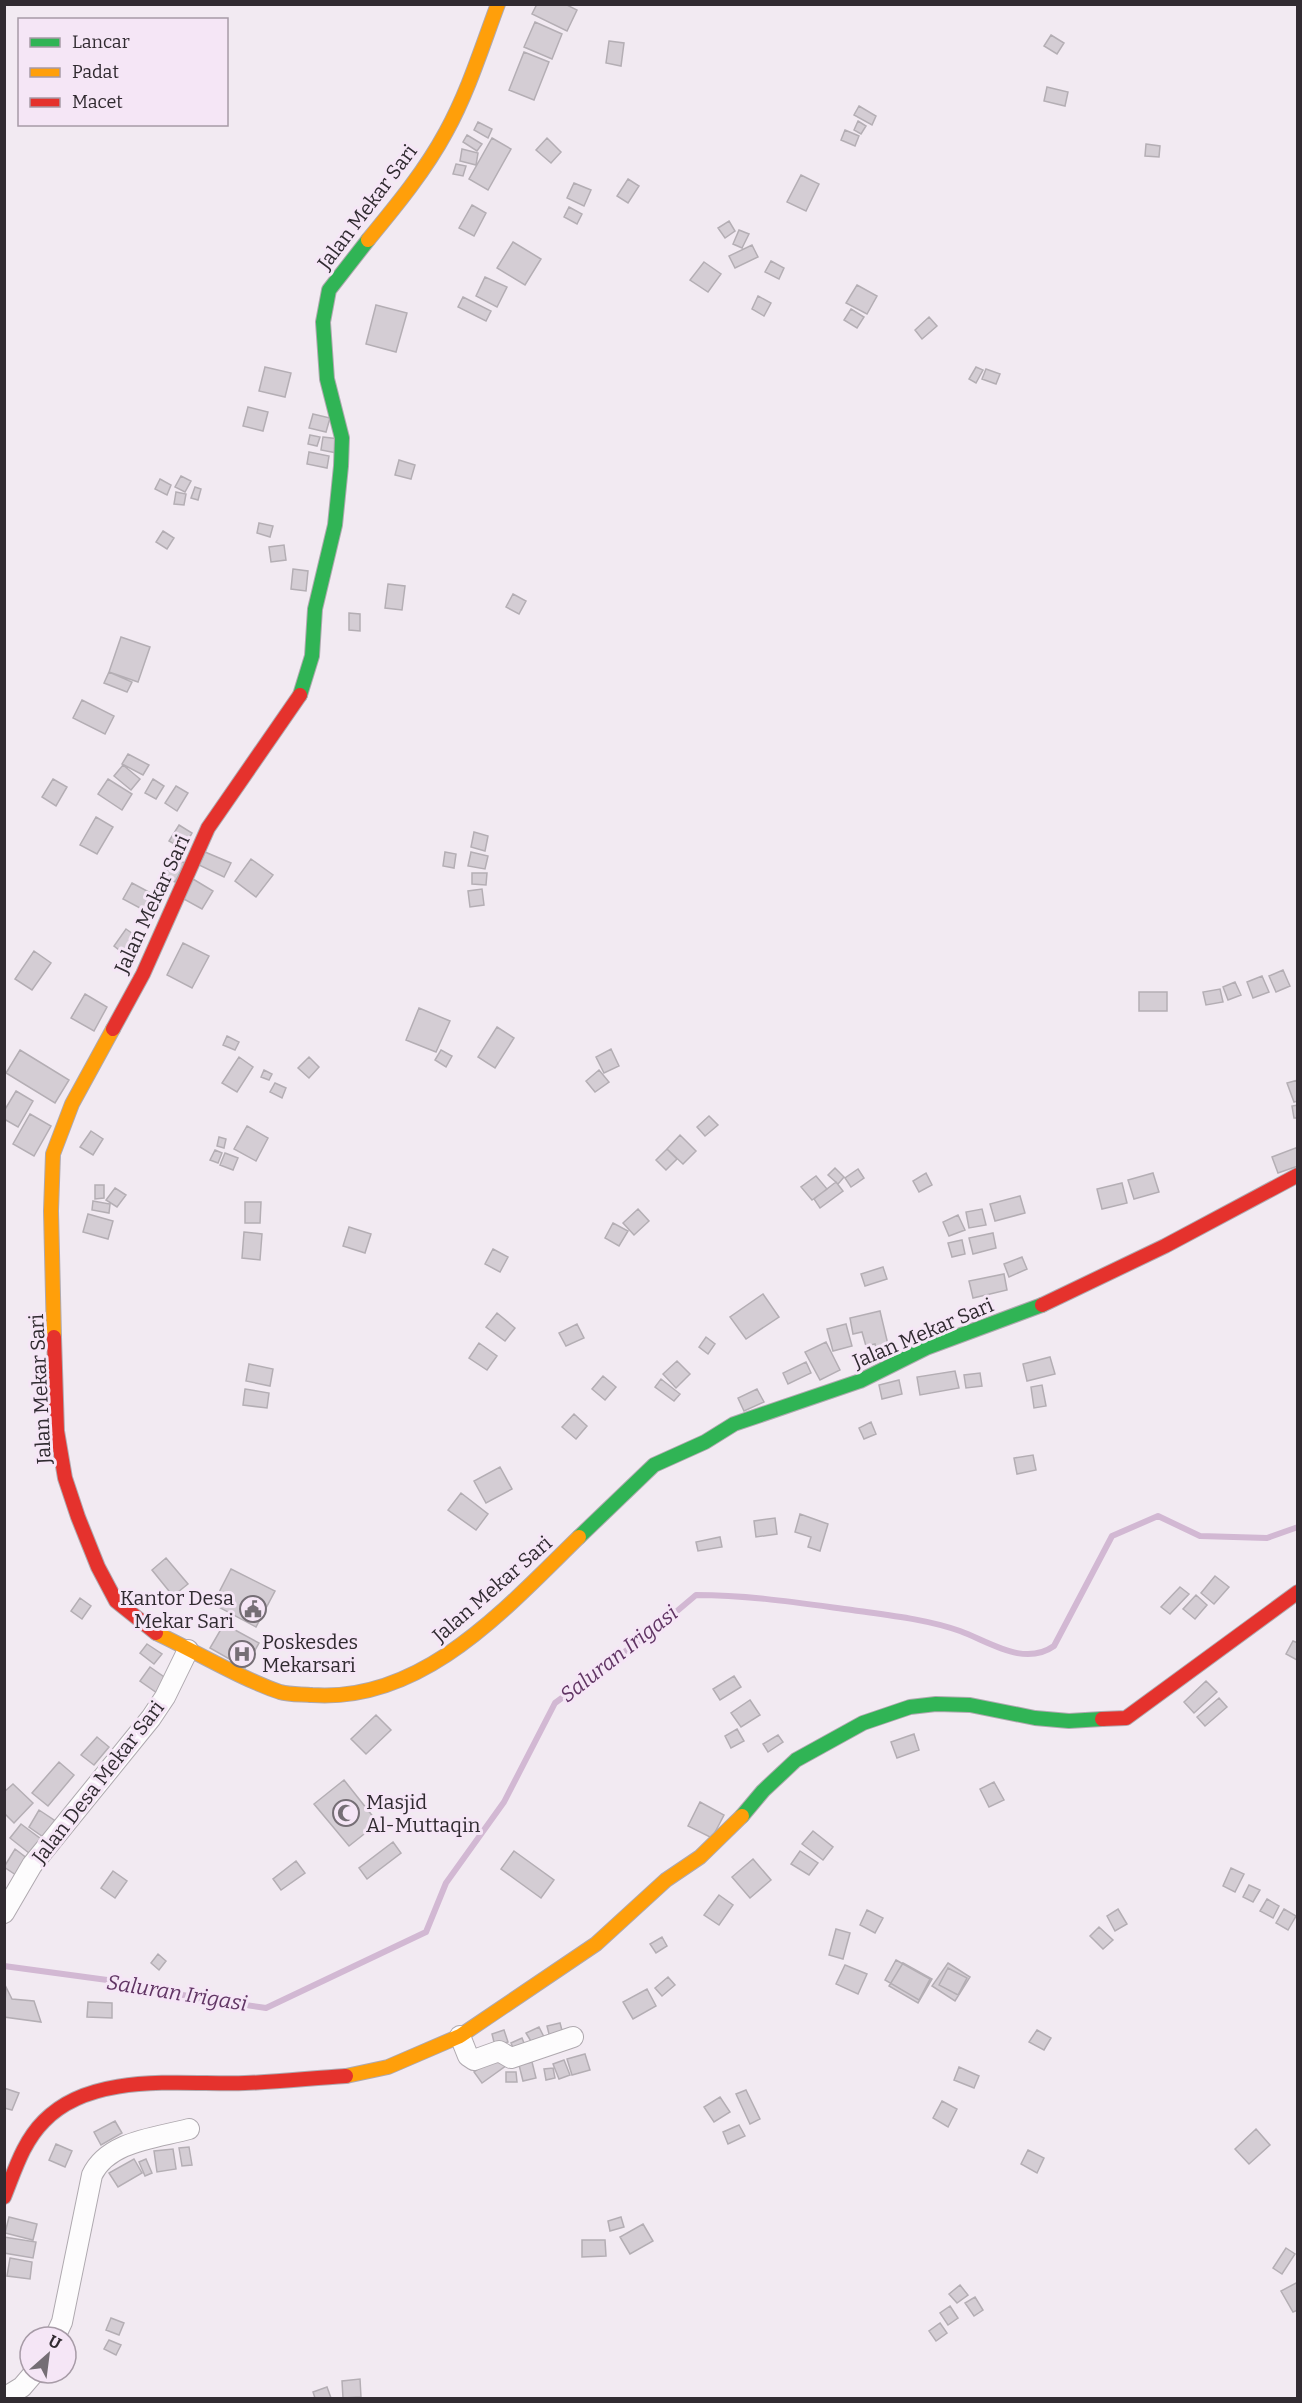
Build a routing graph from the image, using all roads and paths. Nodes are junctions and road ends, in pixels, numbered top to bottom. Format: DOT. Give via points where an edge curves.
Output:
graph roads {
  1 [pos="498,4"];
  2 [pos="1298,1174"];
  3 [pos="1298,1592"];
  4 [pos="188,1650"];
  5 [pos="4,1912"];
  6 [pos="460,2036"];
  7 [pos="573,2037"];
  8 [pos="189,2129"];
  9 [pos="4,2197"];
  10 [pos="61,2325"];
  11 [pos="24,2385"];
  12 [pos="4,2398"];
  1 -- 4 [label="street, Jalan Mekar Sari" via="461,102 441,141 338,275 325,304 325,359 342,438 341,466 334,525 315,609 312,656 302,692 208,828 143,974 72,1104 53,1154 57,1431 65,1478 98,1567 116,1601 145,1626"];
  2 -- 4 [label="street, Jalan Mekar Sari" via="1165,1246 1036,1308 926,1348 860,1381 734,1424 654,1465 493,1620 441,1660 384,1686 336,1697 282,1693"];
  3 -- 6 [label="street" via="1126,1718 1069,1721 936,1704 910,1707 863,1723 796,1760 700,1857 666,1880 596,1944"];
  4 -- 5 [label="street, Jalan Desa Mekar Sari" via="151,1718 32,1865"];
  6 -- 7 [label="street" via="468,2056 474,2060 499,2051 511,2058"];
  6 -- 9 [label="street" via="360,2075 245,2083 147,2083 107,2089 75,2100 45,2119 26,2142"];
  8 -- 10 [label="street" via="119,2148 98,2163 92,2175"];
  11 -- 12 [label="street"];
}
